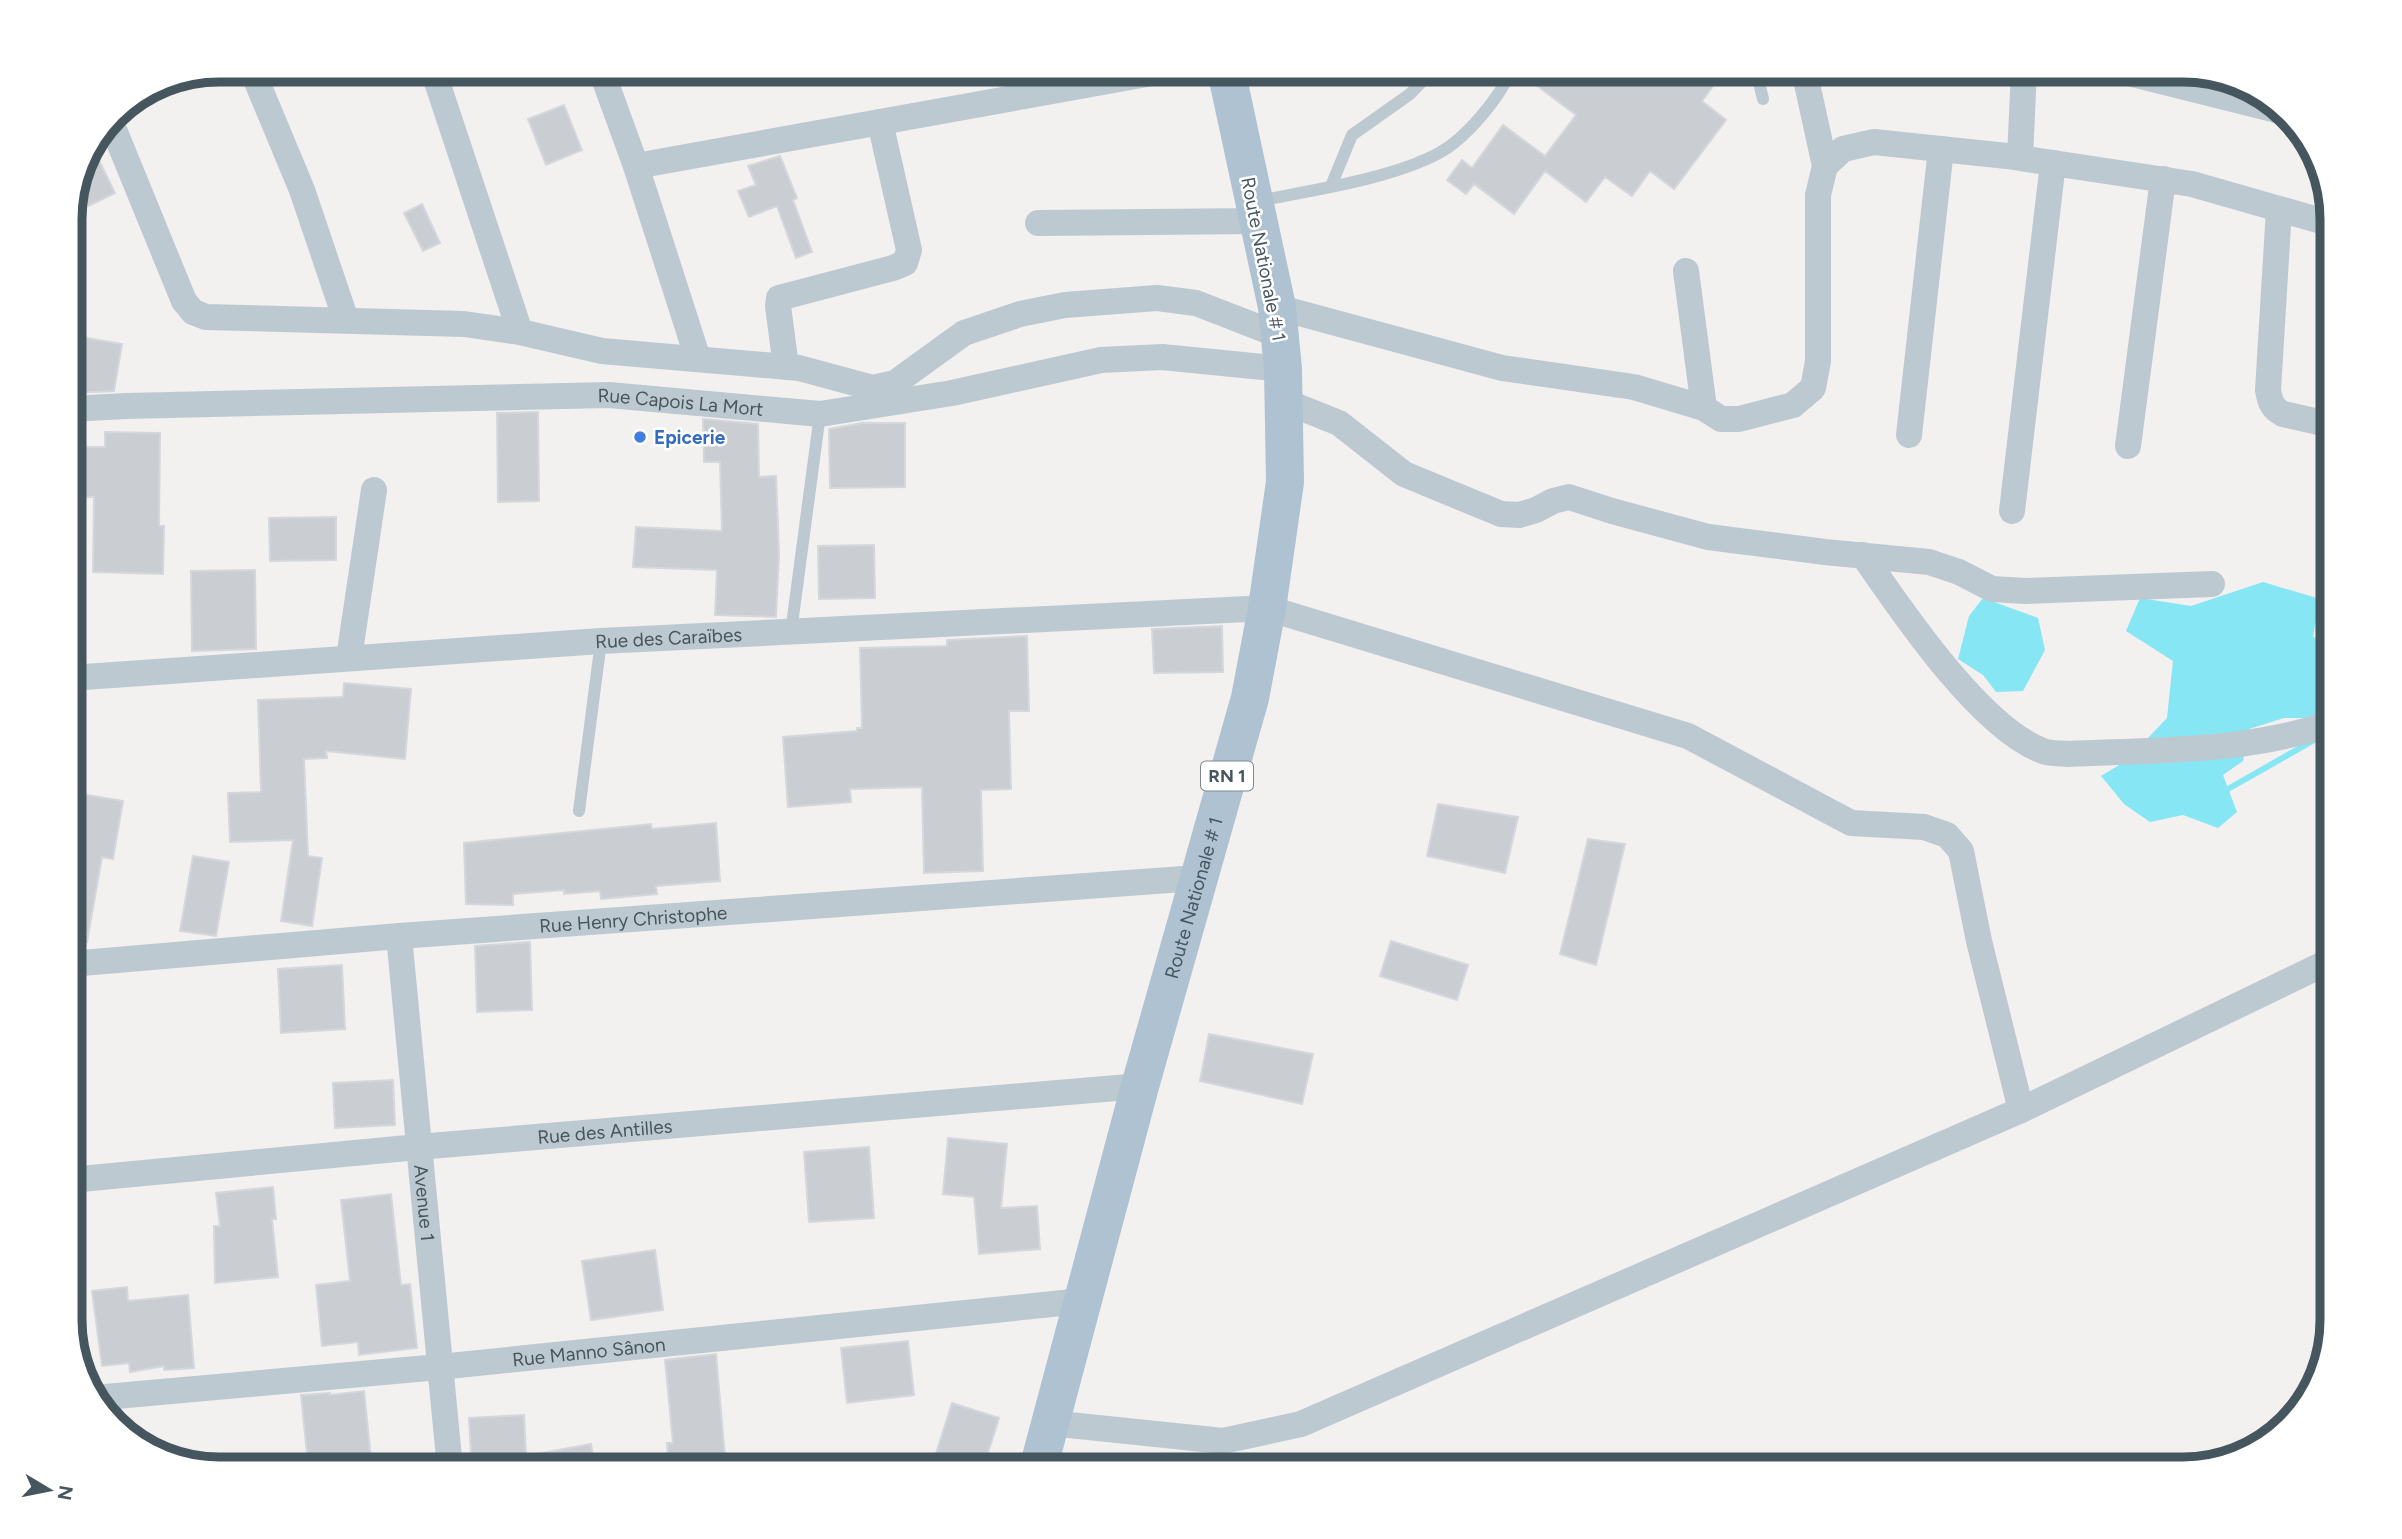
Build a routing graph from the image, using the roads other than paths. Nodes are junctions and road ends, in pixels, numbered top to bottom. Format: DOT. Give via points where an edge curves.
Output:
graph roads {
  1 [pos="257,82"];
  2 [pos="437,82"];
  3 [pos="605,82"];
  4 [pos="1102,82"];
  5 [pos="1229,82"];
  6 [pos="1422,82"];
  7 [pos="1506,82"];
  8 [pos="1759,82"];
  9 [pos="1807,82"];
  10 [pos="2023,82"];
  11 [pos="2164,82"];
  12 [pos="1763,99"];
  13 [pos="2260,106"];
  14 [pos="880,122"];
  15 [pos="115,131"];
  16 [pos="1941,149"];
  17 [pos="2020,158"];
  18 [pos="2053,163"];
  19 [pos="636,166"];
  20 [pos="1825,166"];
  21 [pos="2163,179"];
  22 [pos="1331,186"];
  23 [pos="2279,209"];
  24 [pos="1256,211"];
  25 [pos="2320,221"];
  26 [pos="1038,223"];
  27 [pos="1686,271"];
  28 [pos="346,320"];
  29 [pos="520,332"];
  30 [pos="1281,353"];
  31 [pos="698,359"];
  32 [pos="786,367"];
  33 [pos="83,408"];
  34 [pos="1704,408"];
  35 [pos="820,414"];
  36 [pos="2320,422"];
  37 [pos="1909,435"];
  38 [pos="2128,446"];
  39 [pos="373,490"];
  40 [pos="2012,511"];
  41 [pos="1863,555"];
  42 [pos="2212,584"];
  43 [pos="1267,608"];
  44 [pos="791,632"];
  45 [pos="601,641"];
  46 [pos="349,659"];
  47 [pos="83,677"];
  48 [pos="2320,726"];
  49 [pos="579,811"];
  50 [pos="1197,878"];
  51 [pos="399,936"];
  52 [pos="83,963"];
  53 [pos="2320,966"];
  54 [pos="1140,1086"];
  55 [pos="2021,1110"];
  56 [pos="418,1147"];
  57 [pos="83,1179"];
  58 [pos="1082,1301"];
  59 [pos="439,1367"];
  60 [pos="107,1397"];
  61 [pos="1050,1423"];
  62 [pos="449,1457"];
  63 [pos="1041,1457"];
  1 -- 28 [label="street" via="302,190"];
  2 -- 29 [label="street"];
  3 -- 19 [label="street"];
  4 -- 14 [label="street"];
  5 -- 24 [label="main road, Route Nationale # 1 / RN 1"];
  6 -- 22 [label="lane" via="1352,135"];
  7 -- 22 [label="lane" via="1473,125 1440,153 1396,170"];
  8 -- 12 [label="lane"];
  9 -- 20 [label="street"];
  10 -- 17 [label="street"];
  11 -- 13 [label="street"];
  14 -- 19 [label="street"];
  14 -- 32 [label="street" via="909,250 905,263 779,298"];
  15 -- 28 [label="street" via="184,301 193,312 206,317"];
  16 -- 17 [label="street"];
  16 -- 20 [label="street" via="1874,142 1843,149"];
  16 -- 37 [label="street"];
  17 -- 18 [label="street"];
  18 -- 21 [label="street"];
  18 -- 40 [label="street"];
  19 -- 31 [label="street"];
  20 -- 34 [label="street" via="1818,195 1818,361 1812,388 1793,405 1739,419 1721,419"];
  21 -- 23 [label="street"];
  21 -- 38 [label="street"];
  22 -- 24 [label="lane"];
  23 -- 25 [label="street"];
  23 -- 36 [label="street" via="2270,403 2283,414"];
  24 -- 26 [label="street"];
  24 -- 30 [label="main road, Route Nationale # 1 / RN 1"];
  27 -- 34 [label="street"];
  28 -- 29 [label="street" via="464,324"];
  29 -- 31 [label="street" via="603,351"];
  30 -- 32 [label="street" via="1196,303 1157,298 1065,305 1020,314 964,333 895,383 873,388"];
  30 -- 34 [label="street" via="1502,368 1634,387"];
  30 -- 35 [label="street, Rue Capois La Mort" via="1101,360 952,393"];
  30 -- 41 [label="street" via="1339,422 1404,474 1501,514 1519,515 1569,497 1708,537"];
  30 -- 43 [label="main road, Route Nationale # 1 / RN 1" via="1285,482"];
  31 -- 32 [label="street"];
  33 -- 35 [label="street, Rue Capois La Mort" via="609,395"];
  35 -- 44 [label="lane"];
  39 -- 46 [label="street"];
  41 -- 42 [label="street" via="1929,562 1992,589"];
  41 -- 48 [label="street" via="1968,694 2015,736 2044,752 2221,747"];
  43 -- 44 [label="street, Rue des Caraïbes"];
  43 -- 50 [label="main road, Route Nationale # 1 / RN 1" via="1250,698"];
  43 -- 55 [label="street, Rue des Caraïbes" via="1689,736 1852,822 1924,827 1947,835 1961,851"];
  44 -- 45 [label="street, Rue des Caraïbes"];
  45 -- 46 [label="street, Rue des Caraïbes"];
  45 -- 49 [label="lane"];
  46 -- 47 [label="street, Rue des Caraïbes"];
  50 -- 51 [label="street, Rue Henry Christophe"];
  50 -- 54 [label="main road, Route Nationale # 1 / RN 1"];
  51 -- 52 [label="street, Rue Henry Christophe"];
  51 -- 56 [label="street, Avenue 1"];
  53 -- 55 [label="street"];
  54 -- 56 [label="street, Rue des Antilles"];
  54 -- 58 [label="main road, Route Nationale # 1 / RN 1"];
  55 -- 61 [label="street" via="1301,1424 1223,1441"];
  56 -- 57 [label="street, Rue des Antilles"];
  56 -- 59 [label="street, Avenue 1"];
  58 -- 59 [label="street, Rue Manno Sânon"];
  58 -- 61 [label="main road, Route Nationale # 1 / RN 1"];
  59 -- 60 [label="street, Rue Manno Sânon"];
  59 -- 62 [label="street, Avenue 1"];
  61 -- 63 [label="main road, Route Nationale # 1 / RN 1"];
}
